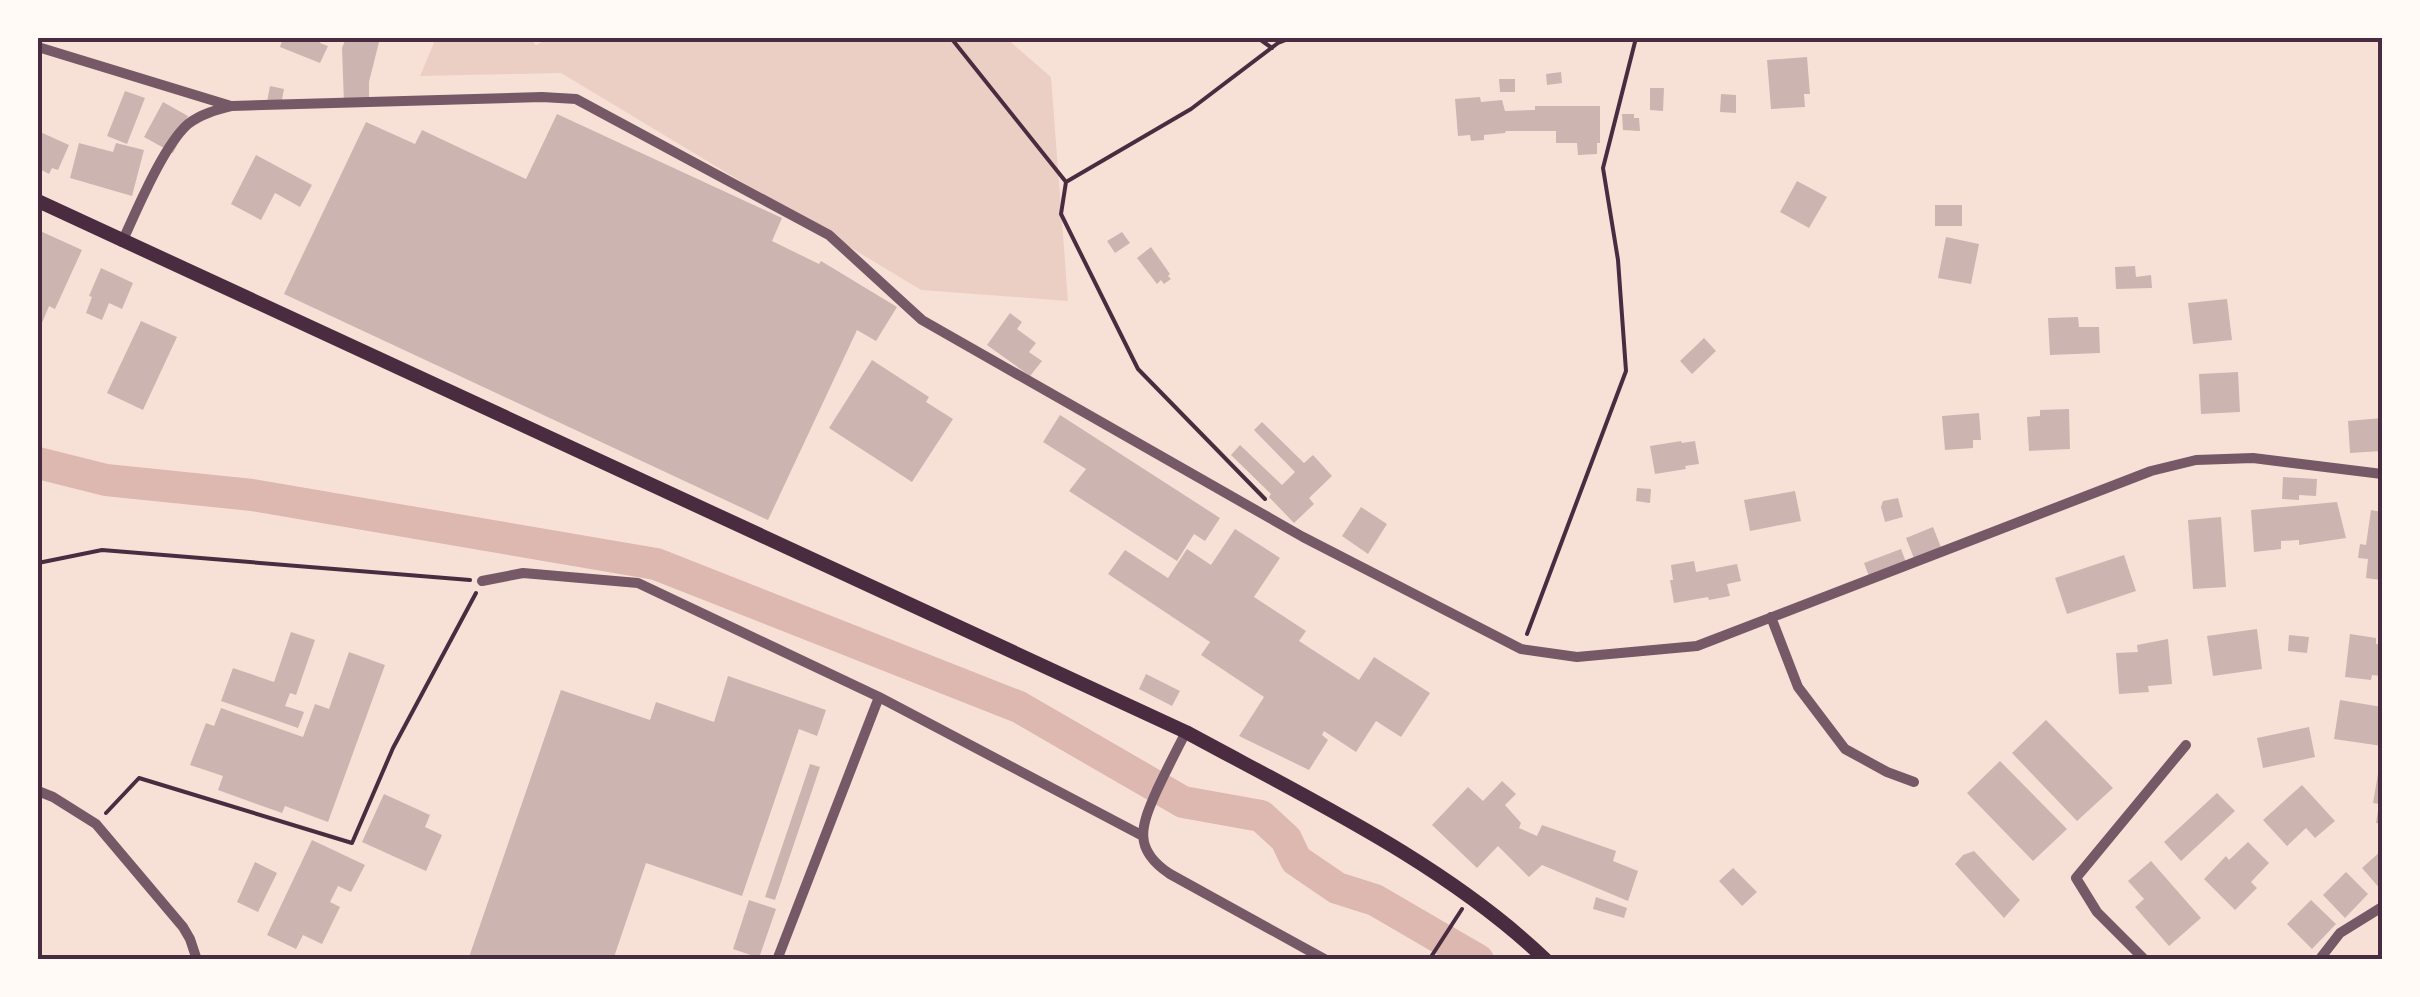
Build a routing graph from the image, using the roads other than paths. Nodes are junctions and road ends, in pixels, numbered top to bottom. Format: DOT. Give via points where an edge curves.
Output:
graph roads {
  1 [pos="38,47"];
  2 [pos="232,106"];
  3 [pos="38,201"];
  4 [pos="122,242"];
  5 [pos="2382,474"];
  6 [pos="482,581"];
  7 [pos="1771,617"];
  8 [pos="879,697"];
  9 [pos="1186,732"];
  10 [pos="2186,745"];
  11 [pos="1914,782"];
  12 [pos="38,792"];
  13 [pos="1143,836"];
  14 [pos="2382,908"];
  15 [pos="197,960"];
  16 [pos="777,960"];
  17 [pos="1326,960"];
  18 [pos="1546,960"];
  19 [pos="2145,960"];
  20 [pos="2319,960"];
  1 -- 2 [label="street"];
  2 -- 4 [label="street" via="187,125"];
  2 -- 7 [label="street" via="576,99 830,235 922,320 1303,537 1522,649 1577,657 1697,646"];
  3 -- 4 [label="main road"];
  4 -- 9 [label="main road"];
  5 -- 7 [label="street" via="2254,458 2196,460 2151,471"];
  6 -- 8 [label="street" via="523,572 638,582"];
  7 -- 11 [label="street" via="1798,687 1845,749"];
  8 -- 13 [label="street"];
  8 -- 16 [label="street"];
  9 -- 13 [label="street" via="1145,818"];
  9 -- 18 [label="main road" via="1470,896"];
  10 -- 19 [label="street" via="2076,878 2097,912"];
  12 -- 15 [label="street" via="96,824 182,927"];
  13 -- 17 [label="street" via="1160,867"];
  14 -- 20 [label="street" via="2340,933"];
}
